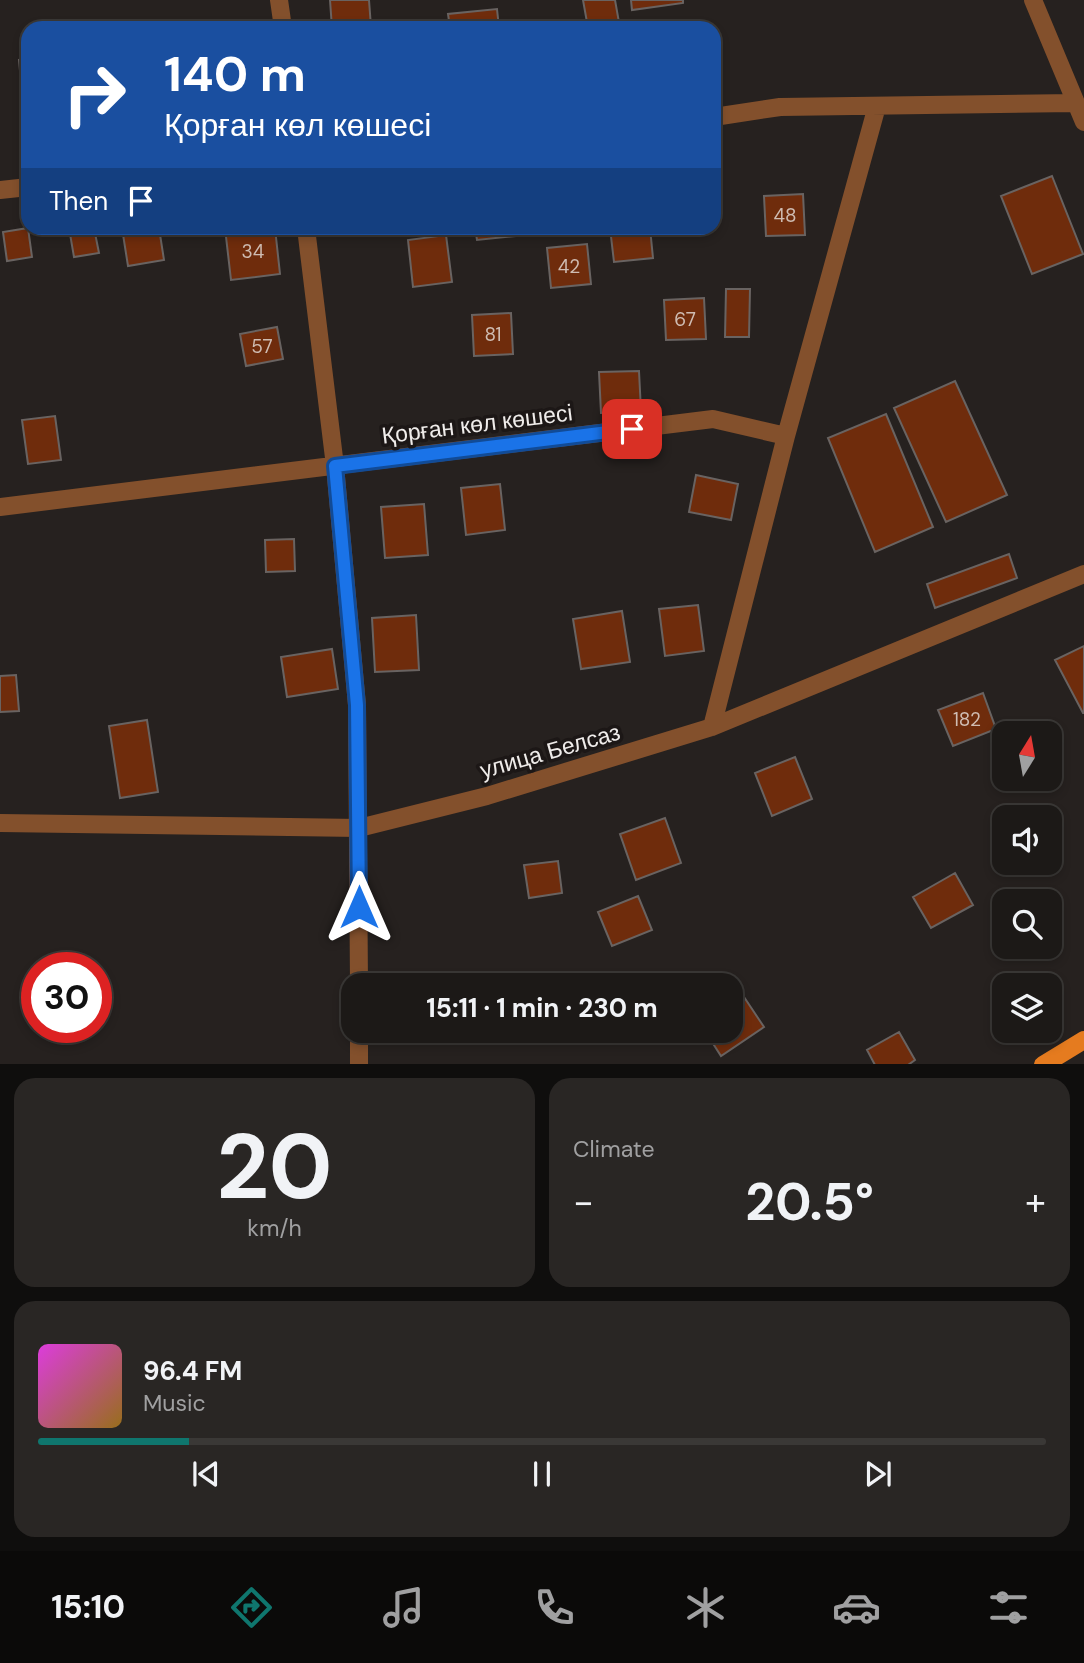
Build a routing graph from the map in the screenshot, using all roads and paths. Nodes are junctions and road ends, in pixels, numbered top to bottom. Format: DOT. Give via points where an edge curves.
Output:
graph roads {
  1 [pos="279,0"];
  2 [pos="1033,0"];
  3 [pos="282,21"];
  4 [pos="1075,103"];
  5 [pos="877,106"];
  6 [pos="721,116"];
  7 [pos="1084,122"];
  8 [pos="21,188"];
  9 [pos="0,190"];
  10 [pos="307,235"];
  11 [pos="786,436"];
  12 [pos="335,466"];
  13 [pos="0,507"];
  14 [pos="1084,574"];
  15 [pos="712,727"];
  16 [pos="0,822"];
  17 [pos="359,828"];
  18 [pos="359,973"];
  19 [pos="1084,1040"];
  20 [pos="359,1043"];
  21 [pos="359,1064"];
  22 [pos="1045,1064"];
  1 -- 3 [label="street"];
  2 -- 4 [label="street"];
  4 -- 5 [label="street"];
  4 -- 7 [label="street"];
  5 -- 6 [label="street" via="780,107"];
  5 -- 11 [label="street"];
  8 -- 9 [label="street"];
  10 -- 12 [label="street"];
  11 -- 12 [label="street, Қорған көл көшесі" via="713,419"];
  11 -- 15 [label="street"];
  12 -- 13 [label="street, Қорған көл көшесі"];
  12 -- 17 [label="street" via="357,705"];
  14 -- 15 [label="street, улица Белсаз"];
  15 -- 17 [label="street, улица Белсаз" via="486,796"];
  16 -- 17 [label="street, улица Белсаз"];
  17 -- 18 [label="street"];
  19 -- 22 [label="main road"];
  20 -- 21 [label="street"];
}
